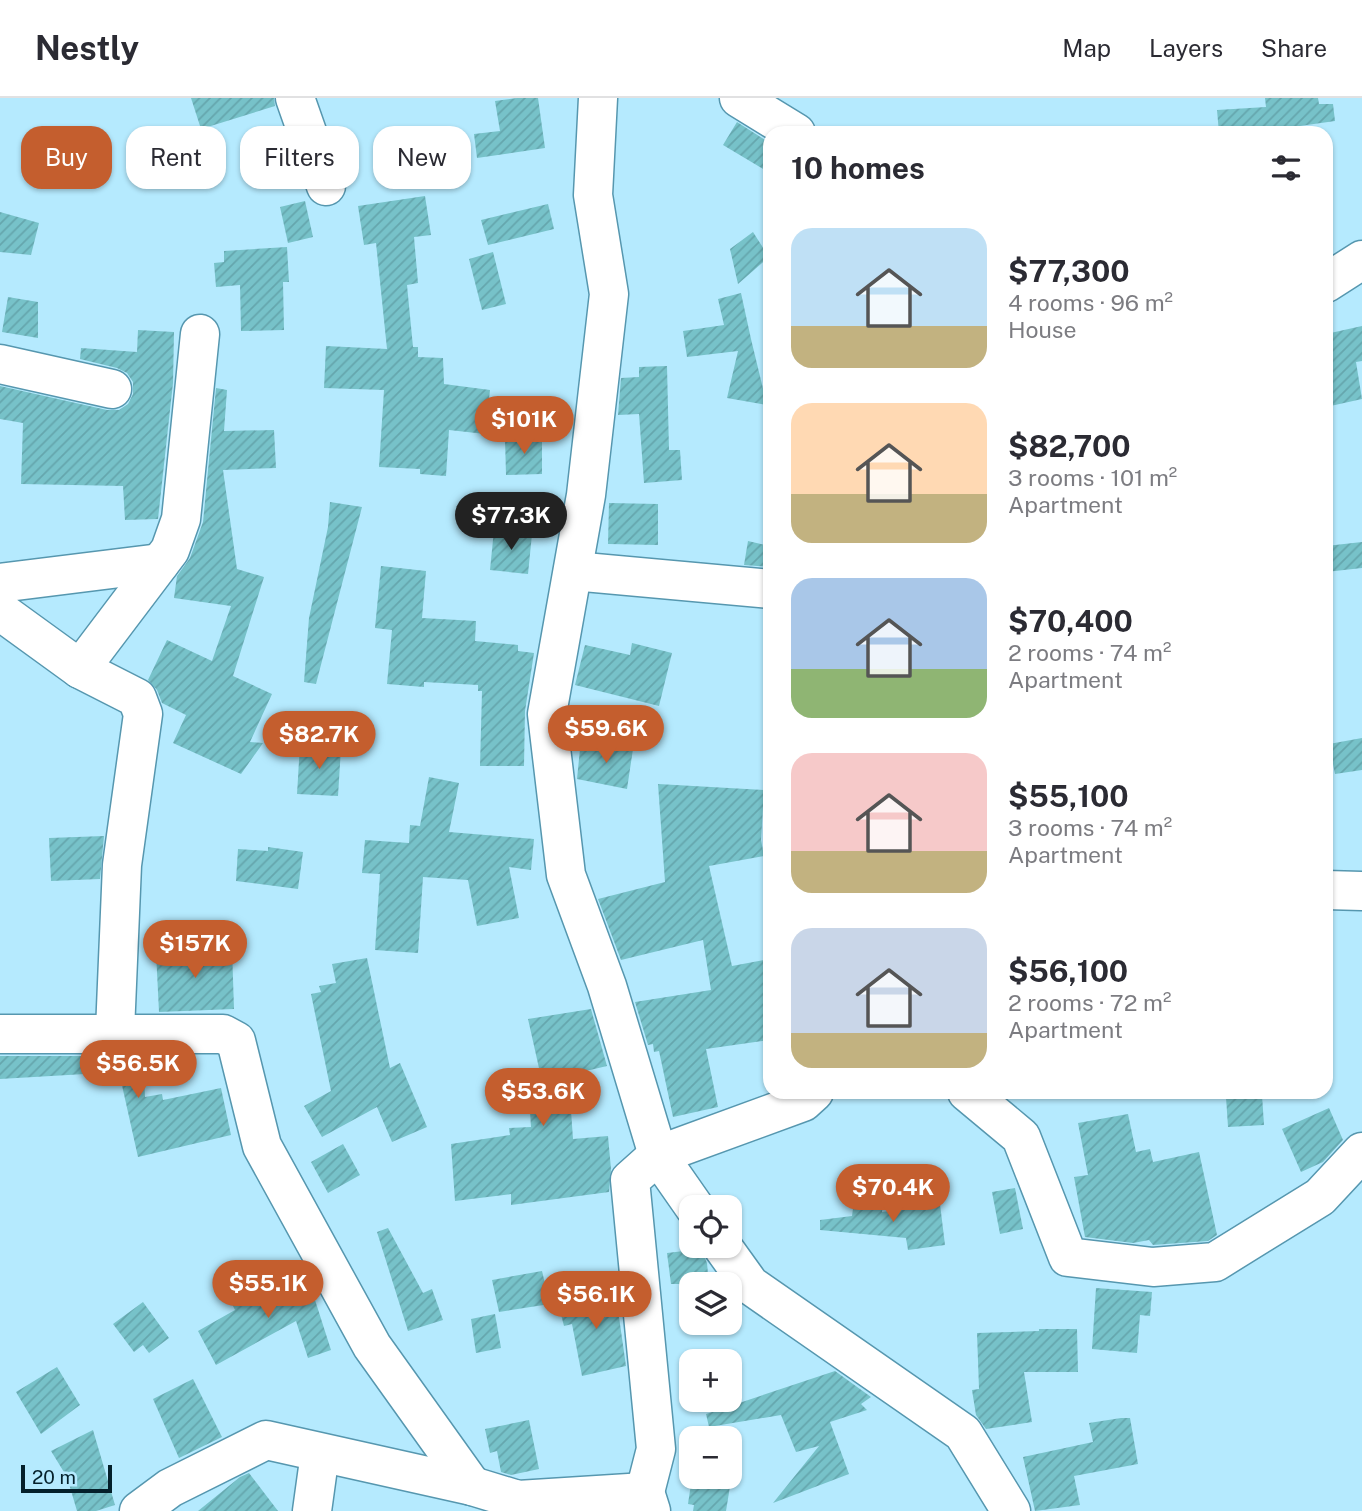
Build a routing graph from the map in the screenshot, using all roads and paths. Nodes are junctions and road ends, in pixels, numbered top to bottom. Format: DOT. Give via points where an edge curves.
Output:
graph roads {
  1 [pos="295,98"];
  2 [pos="598,98"];
  3 [pos="739,98"];
  4 [pos="305,126"];
  5 [pos="785,126"];
  6 [pos="1362,260"];
  7 [pos="1333,279"];
  8 [pos="200,334"];
  9 [pos="0,364"];
  10 [pos="112,389"];
  11 [pos="160,563"];
  12 [pos="573,571"];
  13 [pos="0,583"];
  14 [pos="763,588"];
  15 [pos="0,611"];
  16 [pos="80,669"];
  17 [pos="1333,890"];
  18 [pos="1362,891"];
  19 [pos="115,1031"];
  20 [pos="0,1034"];
  21 [pos="806,1099"];
  22 [pos="975,1099"];
  23 [pos="1362,1152"];
  24 [pos="658,1155"];
  25 [pos="686,1195"];
  26 [pos="731,1258"];
  27 [pos="320,1453"];
  28 [pos="472,1486"];
  29 [pos="648,1501"];
  30 [pos="139,1511"];
  31 [pos="312,1511"];
  32 [pos="1011,1511"];
  1 -- 4 [label="street"];
  2 -- 12 [label="street" via="593,195 609,294"];
  3 -- 5 [label="street"];
  6 -- 7 [label="street"];
  8 -- 11 [label="street" via="181,519"];
  9 -- 10 [label="street"];
  11 -- 13 [label="street"];
  11 -- 16 [label="street"];
  12 -- 14 [label="street"];
  12 -- 24 [label="street" via="547,714 566,875 607,986"];
  15 -- 16 [label="street"];
  16 -- 19 [label="street" via="137,698 143,714 122,865"];
  17 -- 18 [label="street"];
  19 -- 20 [label="street"];
  19 -- 28 [label="street" via="223,1034 236,1041 262,1146 372,1346"];
  21 -- 24 [label="street"];
  22 -- 23 [label="street" via="1021,1137 1068,1257 1153,1267 1215,1262 1320,1197"];
  24 -- 25 [label="street"];
  24 -- 29 [label="street" via="630,1180 656,1449"];
  26 -- 32 [label="street" via="750,1285 963,1433"];
  27 -- 28 [label="street"];
  27 -- 30 [label="street" via="267,1440 170,1488"];
  27 -- 31 [label="street"];
  28 -- 29 [label="street" via="518,1500"];
}
